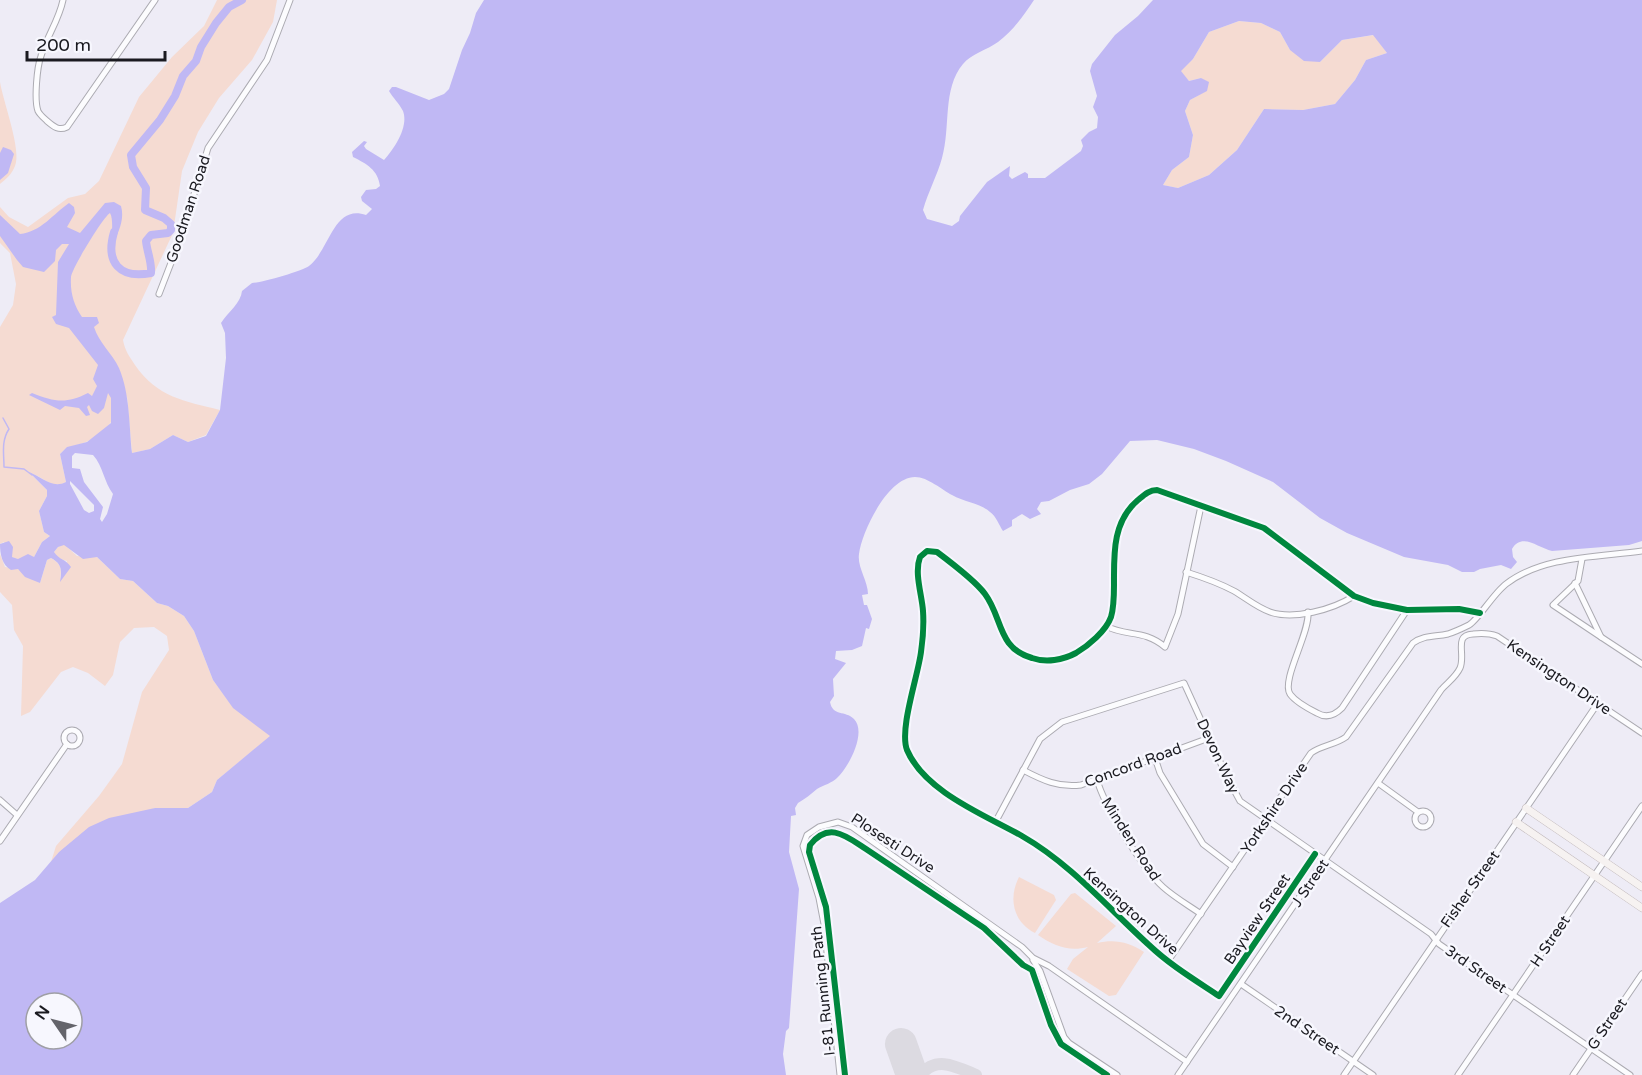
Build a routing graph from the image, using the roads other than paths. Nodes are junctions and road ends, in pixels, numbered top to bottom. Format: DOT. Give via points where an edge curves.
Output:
graph roads {
  1 [pos="63,0"];
  2 [pos="155,0"];
  3 [pos="290,0"];
  4 [pos="159,294"];
  5 [pos="1200,506"];
  6 [pos="1642,551"];
  7 [pos="1582,559"];
  8 [pos="1186,572"];
  9 [pos="1575,583"];
  10 [pos="1354,597"];
  11 [pos="1407,610"];
  12 [pos="1308,612"];
  13 [pos="1480,613"];
  14 [pos="1106,626"];
  15 [pos="1601,637"];
  16 [pos="1642,664"];
  17 [pos="1441,690"];
  18 [pos="1598,703"];
  19 [pos="1642,733"];
  20 [pos="1209,738"];
  21 [pos="68,744"];
  22 [pos="1155,758"];
  23 [pos="1023,770"];
  24 [pos="1097,780"];
  25 [pos="1378,783"];
  26 [pos="0,800"];
  27 [pos="1642,806"];
  28 [pos="1526,808"];
  29 [pos="1418,812"];
  30 [pos="17,815"];
  31 [pos="1266,819"];
  32 [pos="996,821"];
  33 [pos="1516,822"];
  34 [pos="0,841"];
  35 [pos="1315,854"];
  36 [pos="1324,861"];
  37 [pos="1604,861"];
  38 [pos="1233,867"];
  39 [pos="1594,876"];
  40 [pos="1642,887"];
  41 [pos="1642,908"];
  42 [pos="1201,914"];
  43 [pos="1436,939"];
  44 [pos="1033,958"];
  45 [pos="1168,962"];
  46 [pos="1642,974"];
  47 [pos="1241,984"];
  48 [pos="1513,995"];
  49 [pos="1219,996"];
  50 [pos="1591,1048"];
  51 [pos="1353,1061"];
  52 [pos="1187,1062"];
  53 [pos="840,1075"];
  54 [pos="1117,1075"];
  55 [pos="1178,1075"];
  56 [pos="1344,1075"];
  57 [pos="1373,1075"];
  58 [pos="1458,1075"];
  59 [pos="1573,1075"];
  60 [pos="1630,1075"];
  1 -- 2 [label="street" via="39,59 37,95 38,111 55,128 63,129"];
  3 -- 4 [label="street, Goodman Road" via="267,60 208,148 185,227"];
  5 -- 8 [label="street"];
  5 -- 10 [label="street" via="1264,528"];
  5 -- 14 [label="street" via="1168,492 1151,490 1126,513 1115,539 1114,604"];
  6 -- 7 [label="street"];
  7 -- 9 [label="street"];
  7 -- 13 [label="street" via="1518,576 1498,591"];
  8 -- 12 [label="street" via="1233,591 1268,612"];
  8 -- 14 [label="street" via="1178,614 1165,646 1146,635"];
  9 -- 15 [label="street"];
  9 -- 15 [label="street" via="1552,604"];
  10 -- 11 [label="street"];
  10 -- 12 [label="street" via="1334,607"];
  11 -- 12 [label="street" via="1342,708 1332,715 1320,715 1289,693 1287,683 1302,643"];
  11 -- 13 [label="street" via="1459,609"];
  13 -- 31 [label="street, Yorkshire Drive" via="1469,625 1448,634 1421,638 1410,645 1346,737 1311,753"];
  14 -- 32 [label="street, Kensington Drive" via="1068,657 1030,658 1004,639 984,592 937,552 927,551 920,557 924,626 908,717 907,749 920,769 944,791"];
  15 -- 16 [label="street"];
  17 -- 18 [label="street, Kensington Drive" via="1460,669 1463,636 1491,634"];
  17 -- 25 [label="street, J Street"];
  18 -- 19 [label="street, Kensington Drive"];
  18 -- 28 [label="street, Fisher Street"];
  20 -- 22 [label="street, Concord Road"];
  20 -- 23 [label="street, Devon Way" via="1184,683 1062,722 1040,739"];
  20 -- 31 [label="street, Devon Way" via="1235,794"];
  21 -- 30 [label="street"];
  22 -- 24 [label="street, Concord Road"];
  22 -- 38 [label="street" via="1203,844"];
  23 -- 24 [label="street, Concord Road" via="1062,786"];
  23 -- 32 [label="street"];
  24 -- 42 [label="street, Minden Road" via="1104,800 1148,870 1163,887"];
  25 -- 29 [label="street"];
  25 -- 36 [label="street, J Street"];
  26 -- 30 [label="street"];
  27 -- 37 [label="street, H Street"];
  28 -- 33 [label="street, Fisher Street"];
  28 -- 37 [label="main road"];
  30 -- 34 [label="street"];
  31 -- 35 [label="street, 3rd Street"];
  31 -- 38 [label="street, Yorkshire Drive"];
  32 -- 45 [label="street, Kensington Drive" via="1059,862"];
  33 -- 39 [label="main road"];
  33 -- 43 [label="street, Fisher Street"];
  35 -- 36 [label="street, 3rd Street"];
  35 -- 49 [label="street, Bayview Street"];
  36 -- 43 [label="street, 3rd Street"];
  36 -- 47 [label="street, J Street"];
  37 -- 39 [label="street, H Street"];
  37 -- 40 [label="main road"];
  38 -- 42 [label="street, Yorkshire Drive"];
  39 -- 41 [label="main road"];
  39 -- 48 [label="street, H Street"];
  42 -- 45 [label="street, Yorkshire Drive"];
  43 -- 48 [label="street, 3rd Street"];
  43 -- 51 [label="street, Fisher Street"];
  44 -- 52 [label="street, Plosesti Drive"];
  44 -- 53 [label="street, Plosesti Drive" via="852,827 838,822 812,831 804,840 804,852 824,924"];
  44 -- 54 [label="street" via="1064,1037"];
  45 -- 49 [label="street, Kensington Drive"];
  46 -- 50 [label="street, G Street"];
  47 -- 51 [label="street, 2nd Street"];
  47 -- 52 [label="street, J Street"];
  48 -- 50 [label="street, 3rd Street"];
  48 -- 58 [label="street, H Street"];
  50 -- 59 [label="street, G Street"];
  50 -- 60 [label="street, 3rd Street"];
  51 -- 56 [label="street, Fisher Street"];
  51 -- 57 [label="street, 2nd Street"];
  52 -- 55 [label="street, J Street"];
}
